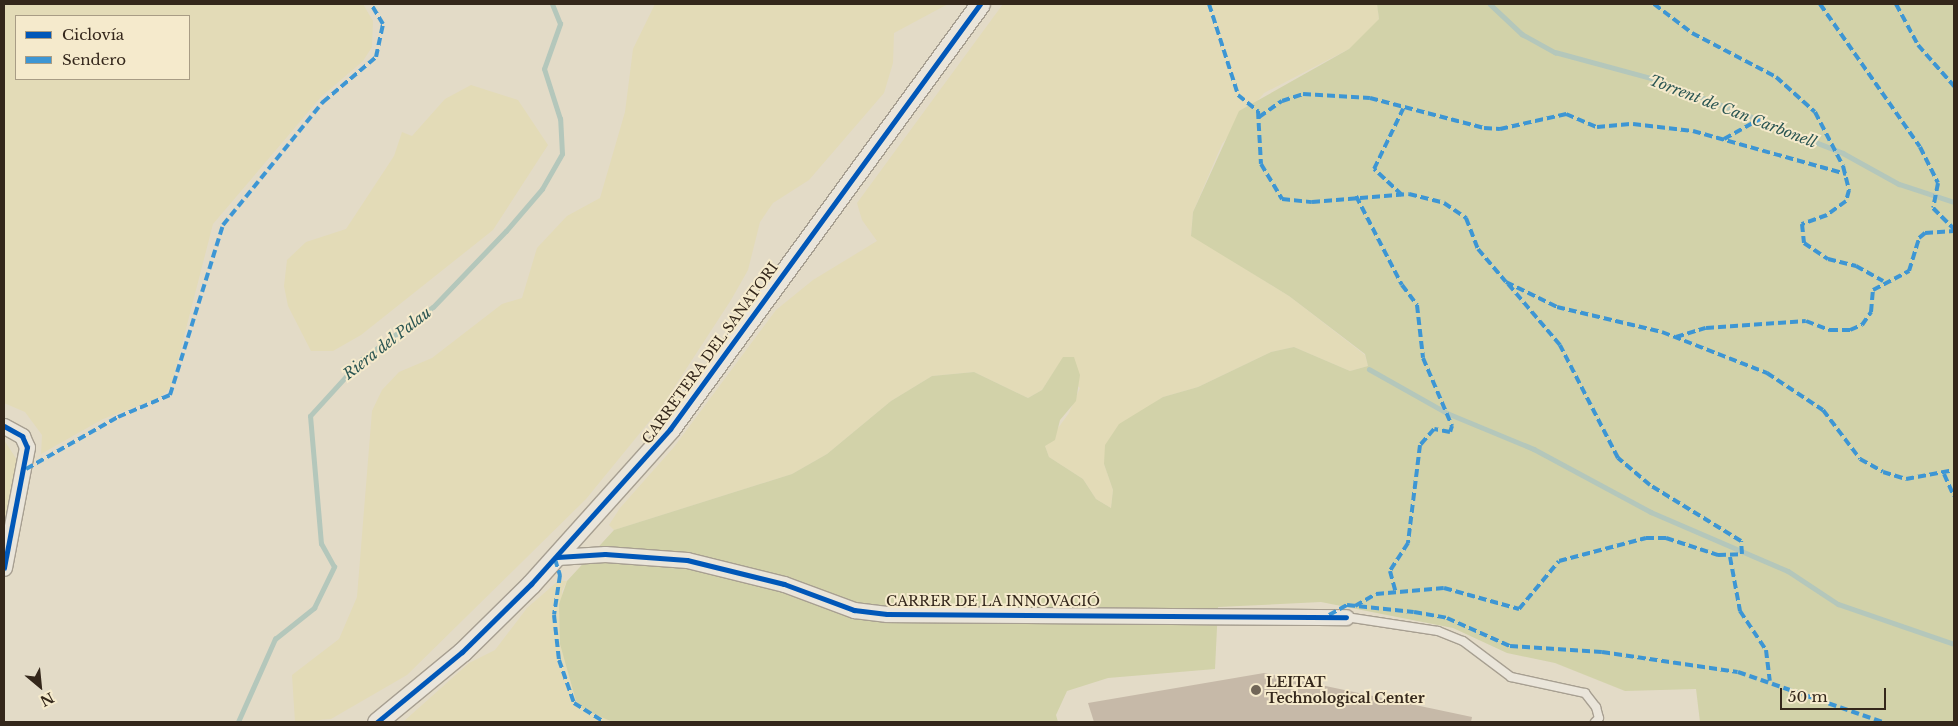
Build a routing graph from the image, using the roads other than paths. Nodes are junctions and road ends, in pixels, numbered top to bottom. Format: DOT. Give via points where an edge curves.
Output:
graph roads {
  1 [pos="980,4"];
  2 [pos="4,426"];
  3 [pos="557,557"];
  4 [pos="4,568"];
  5 [pos="1346,617"];
  6 [pos="377,722"];
  7 [pos="1595,722"];
  1 -- 3 [label="street, CARRETERA DEL SANATORI" via="670,429"];
  2 -- 4 [label="street" via="22,436 27,447"];
  3 -- 5 [label="street, CARRER DE LA INNOVACIÓ" via="605,554 687,560 776,582 854,610 887,614"];
  3 -- 6 [label="street, CARRETERA DEL SANATORI" via="462,652"];
  5 -- 7 [label="lane" via="1423,628 1463,640 1511,676 1585,693 1596,706 1599,718"];
}
